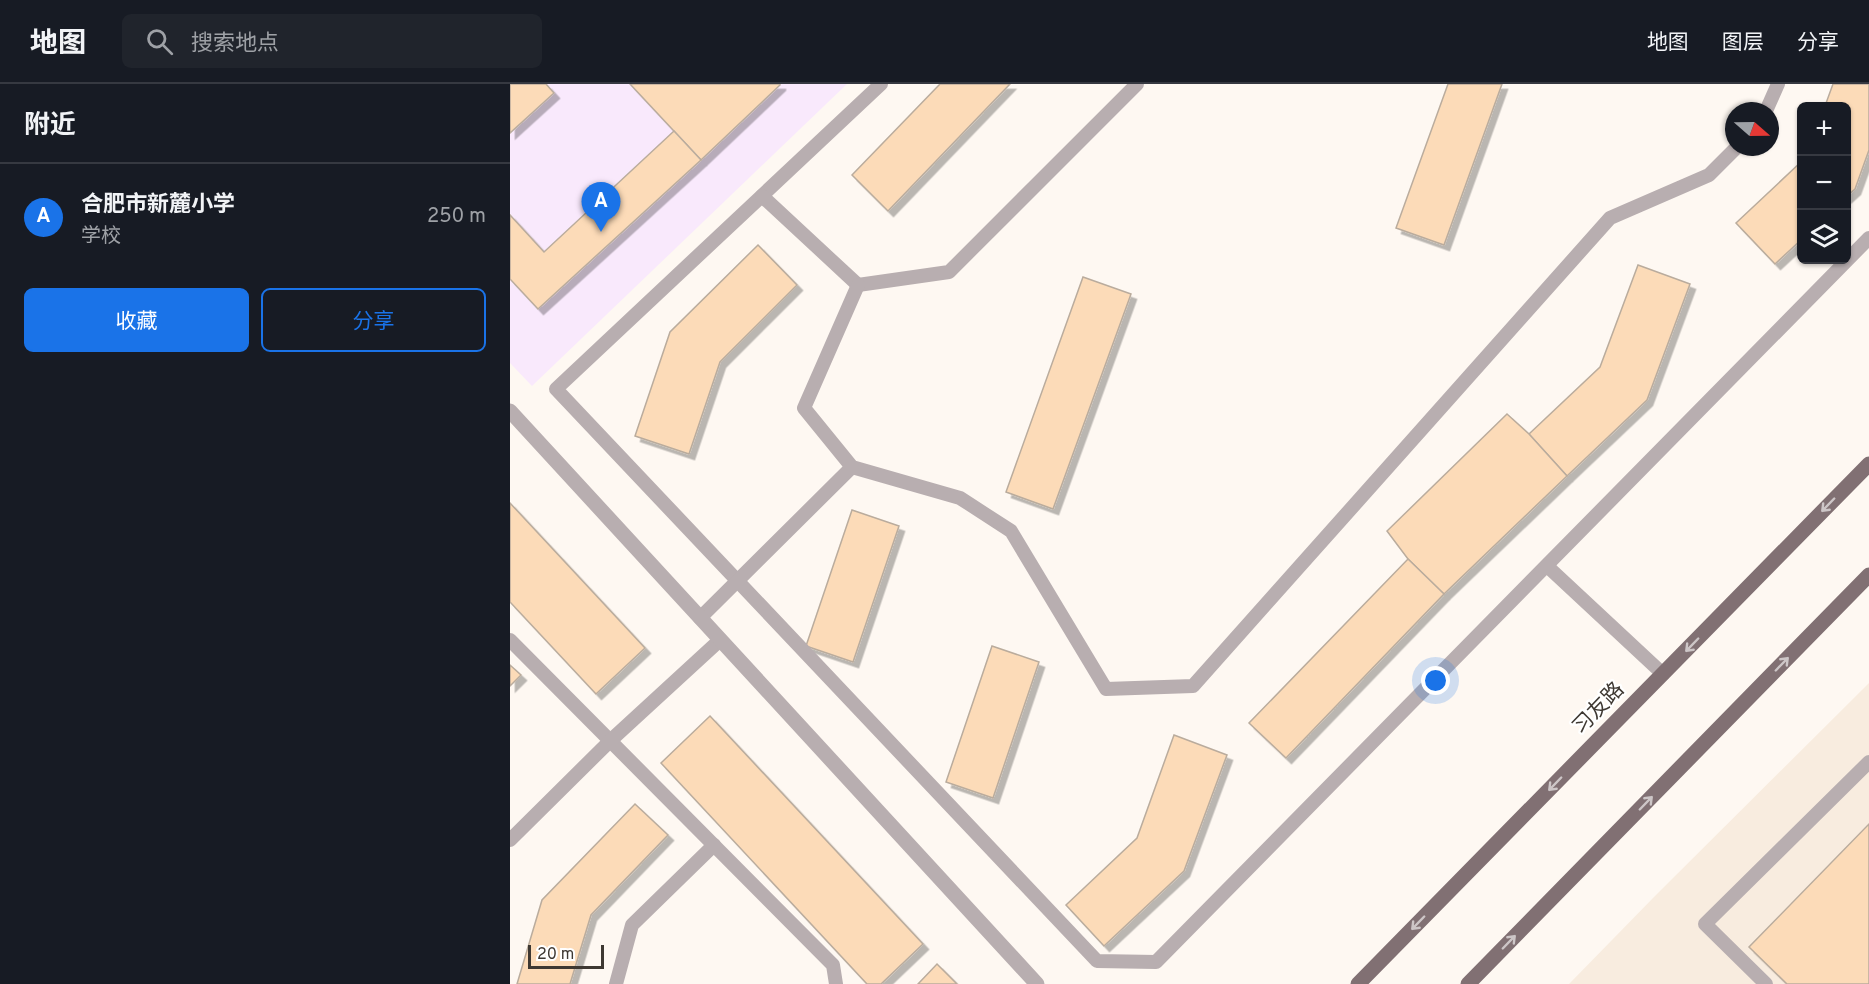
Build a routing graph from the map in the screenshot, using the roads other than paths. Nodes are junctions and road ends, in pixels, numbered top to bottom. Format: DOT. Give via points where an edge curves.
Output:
graph roads {
  1 [pos="881,84"];
  2 [pos="1137,84"];
  3 [pos="1778,84"];
  4 [pos="1770,102"];
  5 [pos="1728,156"];
  6 [pos="762,196"];
  7 [pos="1869,238"];
  8 [pos="858,285"];
  9 [pos="510,411"];
  10 [pos="1869,464"];
  11 [pos="852,467"];
  12 [pos="1547,566"];
  13 [pos="1869,575"];
  14 [pos="737,580"];
  15 [pos="700,618"];
  16 [pos="510,640"];
  17 [pos="720,640"];
  18 [pos="1663,674"];
  19 [pos="610,741"];
  20 [pos="1869,762"];
  21 [pos="510,840"];
  22 [pos="714,845"];
  23 [pos="616,984"];
  24 [pos="836,984"];
  25 [pos="1037,984"];
  26 [pos="1359,984"];
  27 [pos="1468,984"];
  28 [pos="1766,984"];
  1 -- 6 [label="lane"];
  2 -- 8 [label="lane" via="949,272"];
  3 -- 4 [label="lane"];
  5 -- 11 [label="lane" via="1709,175 1610,218 1193,686 1106,689 1011,531 960,498"];
  6 -- 8 [label="lane"];
  6 -- 14 [label="lane" via="556,389"];
  7 -- 12 [label="lane"];
  8 -- 11 [label="lane" via="804,408"];
  9 -- 15 [label="street"];
  10 -- 18 [label="main road, 习友路, one-way"];
  11 -- 14 [label="lane"];
  12 -- 14 [label="lane" via="1156,962 1097,961"];
  12 -- 18 [label="lane"];
  27 -- 13 [label="main road, one-way"];
  14 -- 15 [label="lane"];
  15 -- 17 [label="street"];
  16 -- 19 [label="lane"];
  17 -- 19 [label="lane"];
  17 -- 25 [label="street"];
  18 -- 26 [label="main road, 习友路, one-way"];
  19 -- 21 [label="lane"];
  19 -- 22 [label="lane"];
  20 -- 28 [label="lane" via="1705,924"];
  22 -- 23 [label="lane" via="632,925"];
  22 -- 24 [label="lane" via="833,965"];
}
